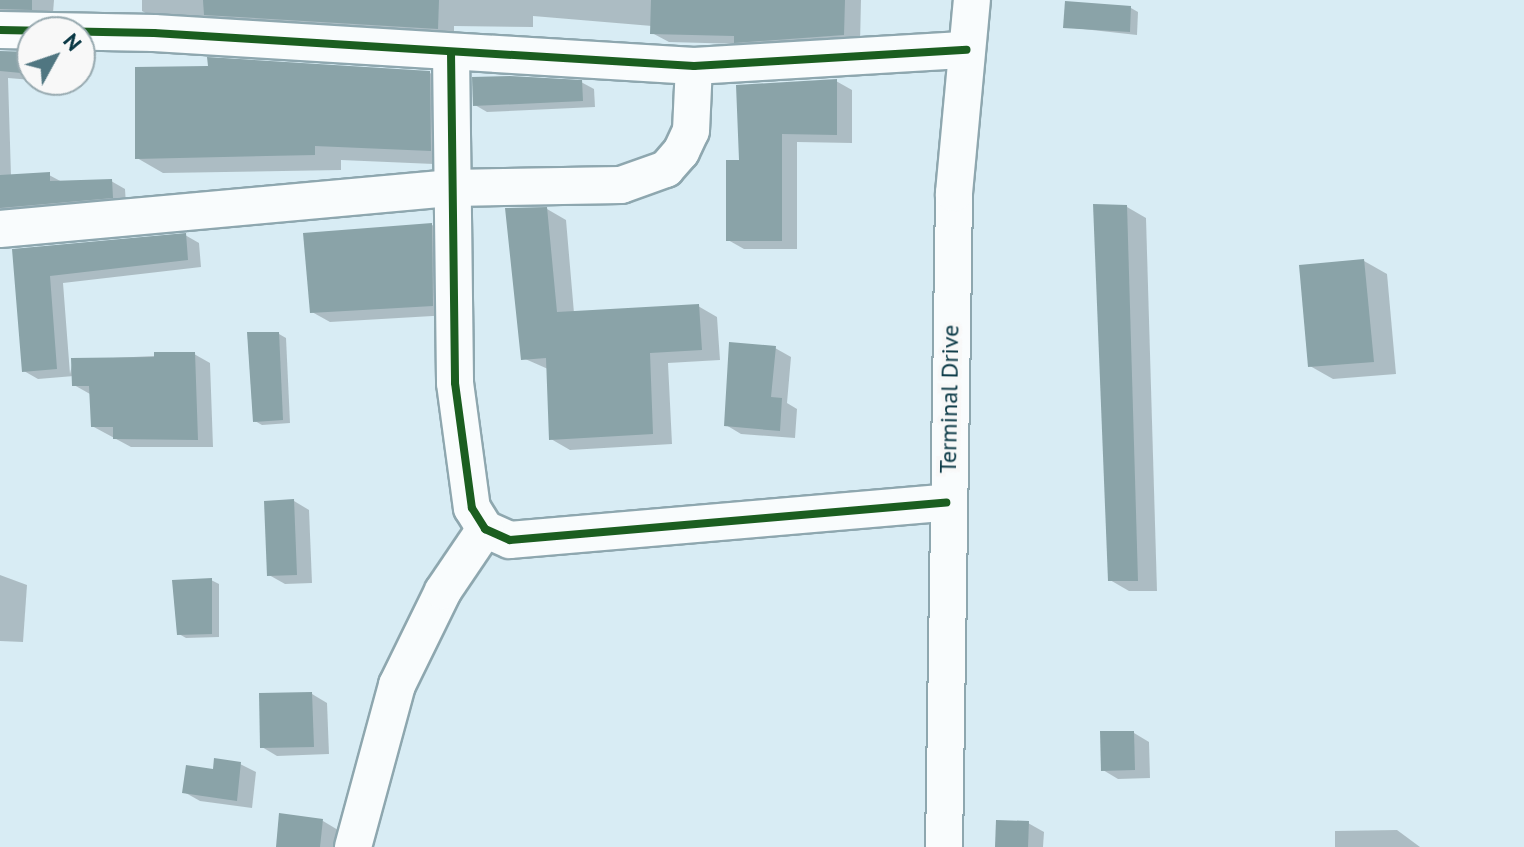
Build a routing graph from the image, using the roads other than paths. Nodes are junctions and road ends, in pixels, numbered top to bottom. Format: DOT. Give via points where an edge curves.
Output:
graph roads {
  1 [pos="972,0"];
  2 [pos="0,30"];
  3 [pos="967,50"];
  4 [pos="451,52"];
  5 [pos="694,66"];
  6 [pos="452,188"];
  7 [pos="0,229"];
  8 [pos="946,503"];
  9 [pos="485,529"];
  10 [pos="353,847"];
  11 [pos="944,847"];
  1 -- 3 [label="street, Terminal Drive"];
  2 -- 4 [label="street" via="154,33"];
  3 -- 5 [label="street"];
  3 -- 8 [label="street, Terminal Drive" via="954,193"];
  4 -- 5 [label="street"];
  4 -- 6 [label="street"];
  5 -- 6 [label="street" via="691,131 666,169 621,185"];
  6 -- 7 [label="street"];
  6 -- 9 [label="street" via="455,383 472,508"];
  8 -- 9 [label="street" via="510,540"];
  8 -- 11 [label="street, Terminal Drive"];
  9 -- 10 [label="street" via="443,591 397,685"];
}
